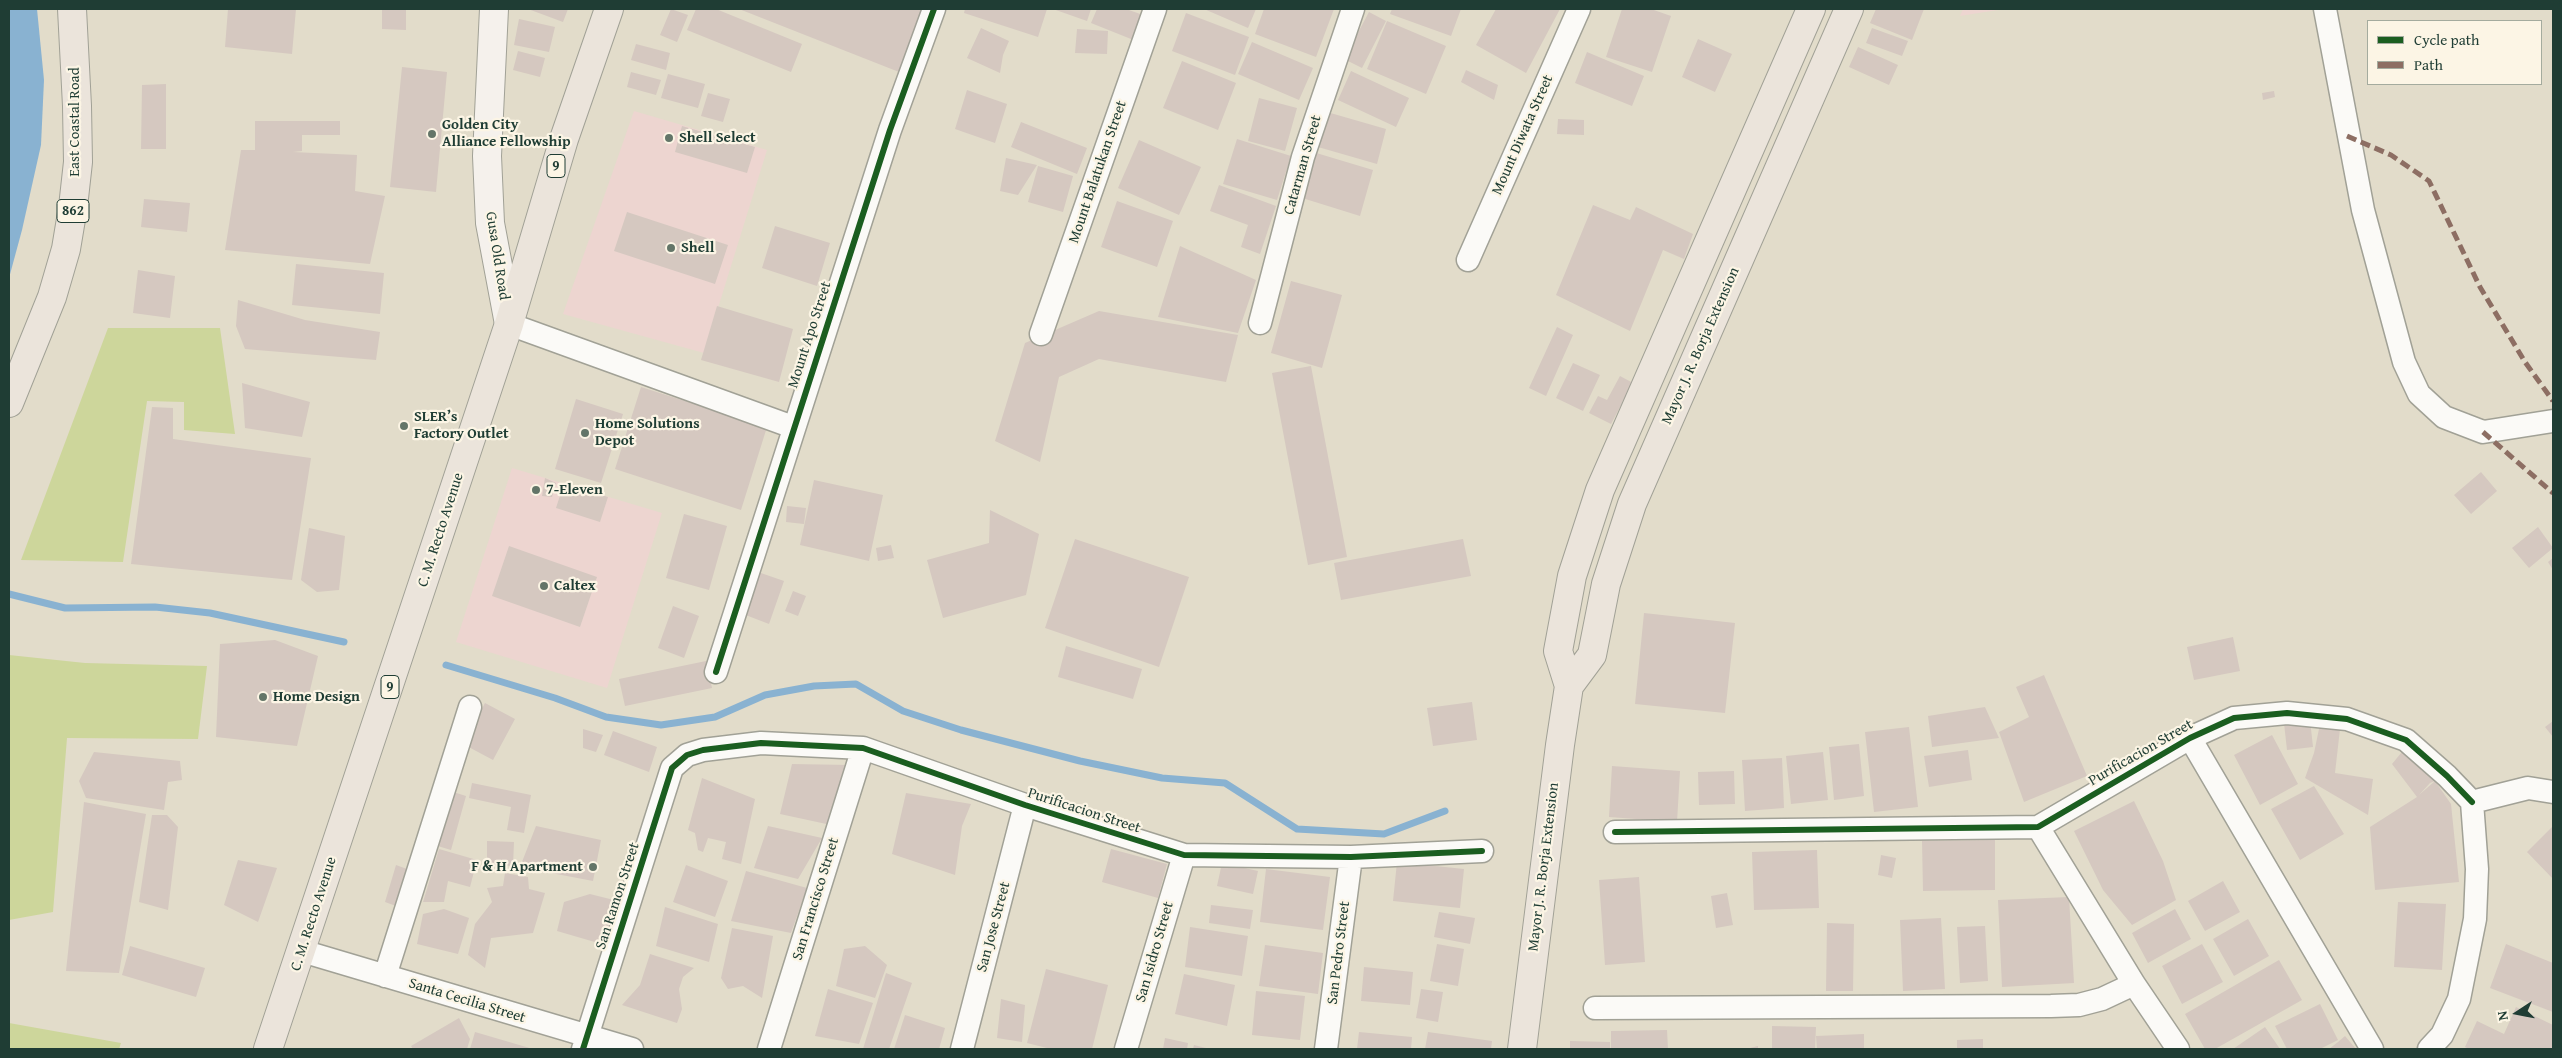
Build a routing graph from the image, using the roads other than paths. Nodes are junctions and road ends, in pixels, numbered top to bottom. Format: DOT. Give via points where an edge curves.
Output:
graph roads {
  1 [pos="72,9"];
  2 [pos="494,9"];
  3 [pos="609,9"];
  4 [pos="934,9"];
  5 [pos="1155,9"];
  6 [pos="1353,9"];
  7 [pos="1579,9"];
  8 [pos="1810,9"];
  9 [pos="1849,9"];
  10 [pos="2325,9"];
  11 [pos="1793,46"];
  12 [pos="1827,58"];
  13 [pos="1468,260"];
  14 [pos="1680,307"];
  15 [pos="1712,321"];
  16 [pos="1260,323"];
  17 [pos="509,324"];
  18 [pos="1041,334"];
  19 [pos="9,403"];
  20 [pos="2553,420"];
  21 [pos="793,427"];
  22 [pos="716,672"];
  23 [pos="1569,686"];
  24 [pos="470,707"];
  25 [pos="2190,738"];
  26 [pos="863,748"];
  27 [pos="687,755"];
  28 [pos="2553,792"];
  29 [pos="2472,802"];
  30 [pos="1025,806"];
  31 [pos="2038,827"];
  32 [pos="1615,832"];
  33 [pos="1482,851"];
  34 [pos="1184,855"];
  35 [pos="1351,857"];
  36 [pos="302,951"];
  37 [pos="385,976"];
  38 [pos="2134,984"];
  39 [pos="1596,1008"];
  40 [pos="585,1043"];
  41 [pos="268,1049"];
  42 [pos="632,1049"];
  43 [pos="769,1049"];
  44 [pos="962,1049"];
  45 [pos="1126,1049"];
  46 [pos="1326,1049"];
  47 [pos="1522,1049"];
  48 [pos="2178,1049"];
  49 [pos="2372,1049"];
  50 [pos="2429,1049"];
  1 -- 19 [label="main road, East Coastal Road / 862" via="78,115 78,162 73,207 66,249 52,297"];
  2 -- 17 [label="street, Gusa Old Road" via="487,156 490,223"];
  3 -- 17 [label="main road, C. M. Recto Avenue / 9" via="564,139"];
  4 -- 21 [label="street, Mount Apo Street" via="890,130"];
  5 -- 18 [label="street, Mount Balatukan Street"];
  6 -- 16 [label="street, Catarman Street" via="1303,157"];
  7 -- 13 [label="street, Mount Diwata Street"];
  8 -- 11 [label="main road, Mayor J. R. Borja Extension"];
  9 -- 12 [label="main road, Mayor J. R. Borja Extension"];
  10 -- 20 [label="street" via="2363,210 2404,362 2420,394 2444,417 2483,432"];
  11 -- 12 [label="main road"];
  11 -- 14 [label="main road, Mayor J. R. Borja Extension"];
  12 -- 15 [label="main road, Mayor J. R. Borja Extension"];
  14 -- 15 [label="main road"];
  14 -- 23 [label="main road, Mayor J. R. Borja Extension" via="1600,490 1572,576 1558,651"];
  15 -- 23 [label="main road, Mayor J. R. Borja Extension" via="1632,504 1606,584 1592,655"];
  17 -- 21 [label="street"];
  17 -- 36 [label="main road, C. M. Recto Avenue / 9"];
  21 -- 22 [label="street, Mount Apo Street"];
  23 -- 47 [label="main road, Mayor J. R. Borja Extension"];
  24 -- 37 [label="street"];
  25 -- 29 [label="street, Purificacion Street" via="2234,718 2286,713 2347,719 2406,740"];
  25 -- 31 [label="street, Purificacion Street"];
  25 -- 49 [label="street"];
  26 -- 27 [label="street, Purificacion Street" via="762,743"];
  26 -- 30 [label="street, Purificacion Street"];
  26 -- 43 [label="street, San Francisco Street"];
  27 -- 40 [label="street, San Ramon Street" via="672,768"];
  28 -- 29 [label="street" via="2528,788"];
  29 -- 50 [label="street" via="2477,869 2476,919 2459,999 2442,1035"];
  30 -- 34 [label="street, Purificacion Street"];
  30 -- 44 [label="street, San Jose Street"];
  31 -- 32 [label="street"];
  31 -- 38 [label="street"];
  33 -- 35 [label="street, Purificacion Street"];
  34 -- 35 [label="street, Purificacion Street"];
  34 -- 45 [label="street, San Isidro Street"];
  35 -- 46 [label="street, San Pedro Street"];
  36 -- 37 [label="street, Santa Cecilia Street"];
  36 -- 41 [label="main road, C. M. Recto Avenue / 9"];
  37 -- 40 [label="street, Santa Cecilia Street"];
  38 -- 39 [label="street" via="2102,999 2051,1006"];
  38 -- 48 [label="street"];
  40 -- 42 [label="street, Santa Cecilia Street"];
}
